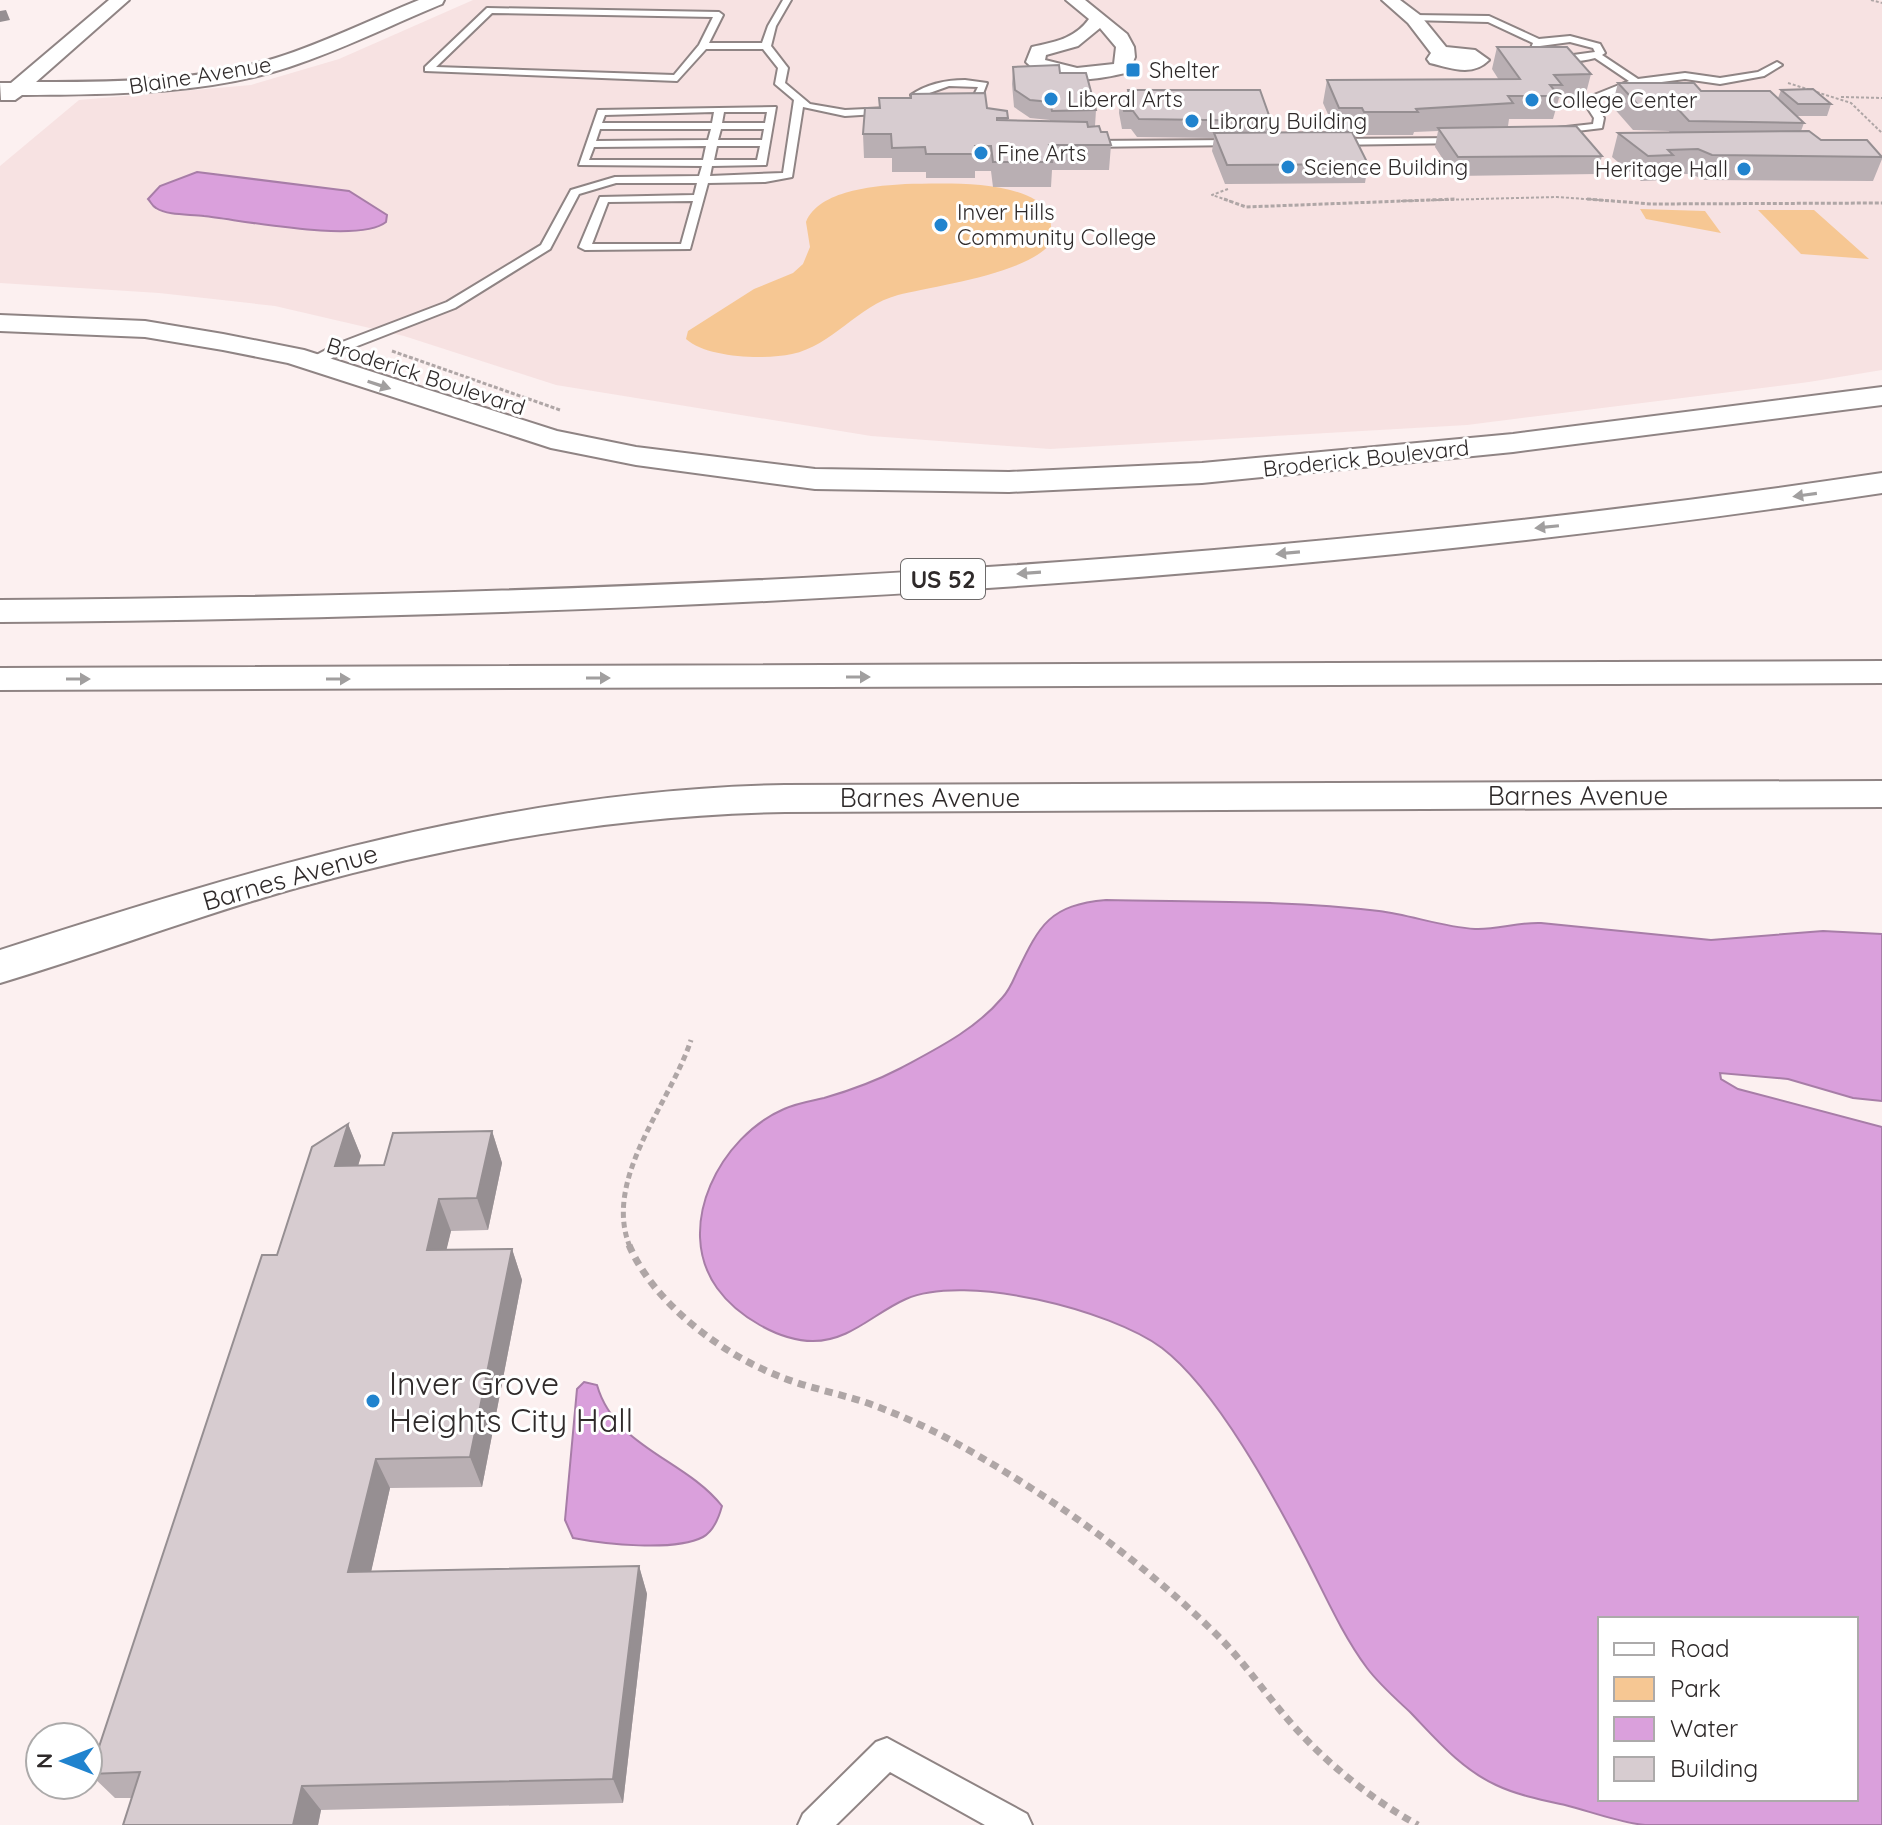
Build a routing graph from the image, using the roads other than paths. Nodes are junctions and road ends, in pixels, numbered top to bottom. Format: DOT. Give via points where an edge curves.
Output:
graph roads {
  1 [pos="120,0"];
  2 [pos="435,0"];
  3 [pos="787,0"];
  4 [pos="1074,0"];
  5 [pos="1390,0"];
  6 [pos="1413,18"];
  7 [pos="1097,20"];
  8 [pos="1538,42"];
  9 [pos="703,46"];
  10 [pos="766,46"];
  11 [pos="1067,46"];
  12 [pos="1441,53"];
  13 [pos="1597,56"];
  14 [pos="1128,59"];
  15 [pos="1777,65"];
  16 [pos="1720,81"];
  17 [pos="1636,82"];
  18 [pos="1732,88"];
  19 [pos="6,93"];
  20 [pos="799,99"];
  21 [pos="967,103"];
  22 [pos="919,105"];
  23 [pos="931,106"];
  24 [pos="944,107"];
  25 [pos="980,108"];
  26 [pos="720,109"];
  27 [pos="596,126"];
  28 [pos="716,126"];
  29 [pos="769,126"];
  30 [pos="1547,131"];
  31 [pos="1470,141"];
  32 [pos="1321,142"];
  33 [pos="712,143"];
  34 [pos="766,143"];
  35 [pos="1080,143"];
  36 [pos="1244,143"];
  37 [pos="590,144"];
  38 [pos="708,163"];
  39 [pos="705,179"];
  40 [pos="699,198"];
  41 [pos="0,304"];
  42 [pos="0,323"];
  43 [pos="350,344"];
  44 [pos="312,363"];
  45 [pos="1882,396"];
  46 [pos="848,477"];
  47 [pos="1882,483"];
  48 [pos="0,611"];
  49 [pos="1882,672"];
  50 [pos="0,679"];
  51 [pos="1882,794"];
  52 [pos="0,967"];
  53 [pos="814,1825"];
  54 [pos="1016,1825"];
  1 -- 19 [label="main road"];
  2 -- 19 [label="main road, Blaine Avenue" via="282,63 237,73 114,88"];
  3 -- 10 [label="lane"];
  4 -- 7 [label="street"];
  5 -- 6 [label="street"];
  6 -- 8 [label="lane" via="1489,19"];
  6 -- 12 [label="street"];
  7 -- 11 [label="street" via="1089,35"];
  7 -- 14 [label="street" via="1127,44"];
  8 -- 13 [label="lane" via="1581,41 1597,46"];
  8 -- 13 [label="lane" via="1536,49 1549,55"];
  9 -- 9 [label="lane" via="719,15 490,10 428,69 677,78"];
  9 -- 10 [label="lane"];
  10 -- 20 [label="lane" via="783,68 780,84"];
  11 -- 14 [label="street" via="1104,49"];
  11 -- 14 [label="street" via="1038,51 1035,62 1050,70 1098,74 1122,68"];
  13 -- 17 [label="lane"];
  15 -- 16 [label="lane" via="1761,74"];
  16 -- 17 [label="lane" via="1685,76"];
  16 -- 18 [label="lane"];
  17 -- 30 [label="lane" via="1592,99 1598,126"];
  20 -- 22 [label="lane" via="807,106 845,113 904,111"];
  20 -- 39 [label="lane" via="788,175"];
  21 -- 22 [label="lane" via="984,85 938,83 916,95"];
  21 -- 24 [label="lane"];
  21 -- 25 [label="lane"];
  22 -- 23 [label="lane"];
  26 -- 27 [label="lane" via="601,112"];
  26 -- 28 [label="lane"];
  26 -- 29 [label="lane" via="773,109"];
  27 -- 28 [label="lane"];
  27 -- 37 [label="lane"];
  28 -- 29 [label="lane"];
  28 -- 33 [label="lane"];
  29 -- 34 [label="lane"];
  31 -- 32 [label="lane"];
  33 -- 34 [label="lane"];
  33 -- 37 [label="lane"];
  33 -- 38 [label="lane"];
  34 -- 38 [label="lane" via="762,163"];
  35 -- 36 [label="lane"];
  37 -- 38 [label="lane" via="583,163"];
  38 -- 39 [label="lane"];
  39 -- 40 [label="lane"];
  39 -- 43 [label="lane" via="615,180 575,192 546,247 451,305"];
  40 -- 40 [label="lane" via="686,247 585,247 604,199"];
  41 -- 43 [label="main road, Broderick Boulevard" via="174,315"];
  42 -- 44 [label="main road, Broderick Boulevard" via="145,329"];
  43 -- 44 [label="lane"];
  43 -- 46 [label="main road, Broderick Boulevard" via="578,425"];
  44 -- 46 [label="main road, Broderick Boulevard, one-way" via="598,450 815,479"];
  45 -- 46 [label="main road, Broderick Boulevard" via="1513,443 1202,473 1009,482"];
  47 -- 48 [label="main road, US 52, one-way" via="1352,548 920,581 421,606"];
  50 -- 49 [label="main road, one-way"];
  51 -- 52 [label="main road, Barnes Avenue" via="864,798 654,805 386,850 228,892"];
  53 -- 54 [label="lane" via="887,1753"];
}
